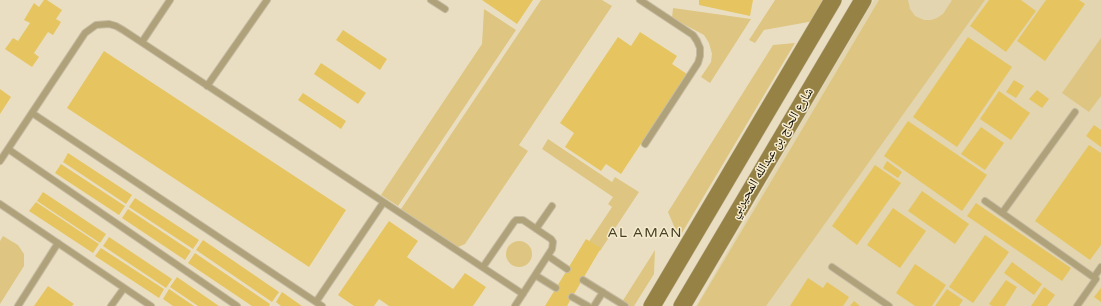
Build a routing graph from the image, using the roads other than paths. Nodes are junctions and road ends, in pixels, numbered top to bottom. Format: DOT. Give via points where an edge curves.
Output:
graph roads {
  1 [pos="170,0"];
  2 [pos="267,0"];
  3 [pos="431,0"];
  4 [pos="640,0"];
  5 [pos="833,0"];
  6 [pos="863,0"];
  7 [pos="445,9"];
  8 [pos="142,42"];
  9 [pos="207,86"];
  10 [pos="1075,112"];
  11 [pos="32,113"];
  12 [pos="645,144"];
  13 [pos="8,150"];
  14 [pos="0,161"];
  15 [pos="985,201"];
  16 [pos="383,202"];
  17 [pos="0,204"];
  18 [pos="552,206"];
  19 [pos="1002,213"];
  20 [pos="536,229"];
  21 [pos="58,243"];
  22 [pos="548,256"];
  23 [pos="483,267"];
  24 [pos="832,267"];
  25 [pos="1101,267"];
  26 [pos="568,269"];
  27 [pos="535,274"];
  28 [pos="1094,277"];
  29 [pos="583,280"];
  30 [pos="124,288"];
  31 [pos="556,288"];
  32 [pos="603,292"];
  33 [pos="522,294"];
  34 [pos="572,297"];
  35 [pos="316,302"];
  36 [pos="18,306"];
  37 [pos="111,306"];
  38 [pos="151,306"];
  39 [pos="237,306"];
  40 [pos="322,306"];
  41 [pos="515,306"];
  42 [pos="588,306"];
  43 [pos="594,306"];
  44 [pos="625,306"];
  45 [pos="652,306"];
  46 [pos="682,306"];
  47 [pos="890,306"];
  48 [pos="1077,306"];
  1 -- 8 [label="lane"];
  2 -- 9 [label="lane"];
  3 -- 7 [label="lane"];
  4 -- 12 [label="lane" via="693,35 700,48 698,62"];
  5 -- 45 [label="street, شارع الحاج بن عبدالله المحيربي"];
  6 -- 46 [label="street, شارع الحاج بن عبدالله المحيربي"];
  8 -- 9 [label="lane"];
  8 -- 11 [label="lane" via="109,24 90,28"];
  9 -- 16 [label="lane"];
  10 -- 19 [label="lane"];
  11 -- 13 [label="lane"];
  11 -- 35 [label="lane"];
  13 -- 14 [label="lane"];
  13 -- 39 [label="lane"];
  15 -- 19 [label="lane"];
  16 -- 23 [label="lane"];
  16 -- 35 [label="lane"];
  17 -- 21 [label="lane"];
  18 -- 20 [label="lane"];
  19 -- 28 [label="lane"];
  20 -- 22 [label="lane" via="553,242"];
  20 -- 23 [label="lane" via="523,220 516,220"];
  21 -- 30 [label="lane"];
  21 -- 36 [label="lane"];
  22 -- 26 [label="lane"];
  22 -- 27 [label="lane"];
  23 -- 33 [label="lane"];
  24 -- 47 [label="lane"];
  25 -- 28 [label="lane"];
  27 -- 31 [label="lane"];
  27 -- 33 [label="lane"];
  28 -- 48 [label="lane" via="1096,279"];
  29 -- 32 [label="lane"];
  30 -- 37 [label="lane"];
  30 -- 38 [label="lane"];
  32 -- 43 [label="lane"];
  32 -- 44 [label="lane"];
  33 -- 41 [label="lane"];
  34 -- 42 [label="lane"];
  35 -- 40 [label="lane"];
}
